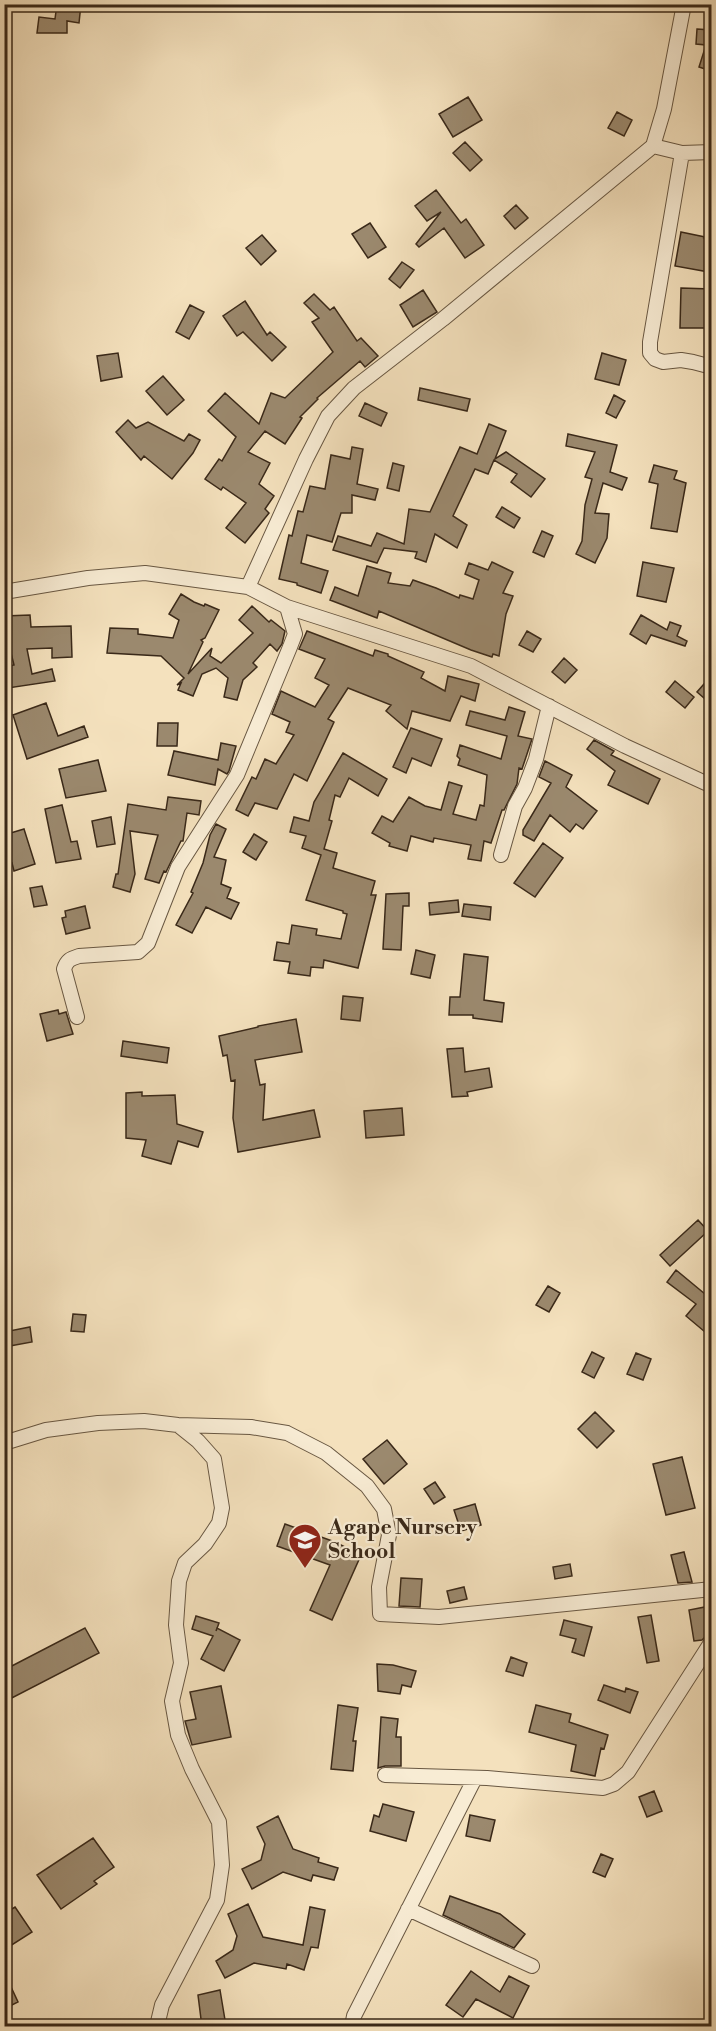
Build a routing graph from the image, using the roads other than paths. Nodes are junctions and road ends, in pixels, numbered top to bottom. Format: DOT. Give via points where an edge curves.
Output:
graph roads {
  1 [pos="684,4"];
  2 [pos="653,146"];
  3 [pos="711,152"];
  4 [pos="682,153"];
  5 [pos="711,368"];
  6 [pos="248,587"];
  7 [pos="4,592"];
  8 [pos="287,607"];
  9 [pos="549,706"];
  10 [pos="711,786"];
  11 [pos="501,855"];
  12 [pos="77,1017"];
  13 [pos="178,1425"];
  14 [pos="4,1443"];
  15 [pos="711,1589"];
  16 [pos="711,1641"];
  17 [pos="385,1775"];
  18 [pos="475,1778"];
  19 [pos="408,1909"];
  20 [pos="532,1966"];
  21 [pos="157,2026"];
  22 [pos="352,2026"];
  1 -- 2 [label="street"];
  2 -- 4 [label="street"];
  2 -- 6 [label="street" via="354,388 328,416"];
  3 -- 4 [label="street"];
  4 -- 5 [label="street" via="650,353 663,362 681,360"];
  6 -- 7 [label="street" via="145,573"];
  6 -- 8 [label="street"];
  8 -- 9 [label="street" via="471,666"];
  8 -- 12 [label="street" via="294,634 290,647 237,774 178,867 148,943 138,952 79,956 66,962 64,969"];
  9 -- 10 [label="street"];
  9 -- 11 [label="street" via="536,759 515,806"];
  13 -- 14 [label="street" via="144,1421 98,1423"];
  13 -- 15 [label="street" via="251,1427 287,1433 326,1453 368,1486 384,1509 389,1534 379,1587 380,1614 439,1617"];
  13 -- 21 [label="street" via="214,1459 222,1508 219,1524 185,1563 179,1581 177,1625 181,1663 172,1701 178,1735 219,1822 222,1865 218,1900 162,2005"];
  16 -- 18 [label="street" via="628,1772 614,1784 603,1788"];
  17 -- 18 [label="street"];
  18 -- 19 [label="street"];
  19 -- 20 [label="street"];
  19 -- 22 [label="street"];
}
